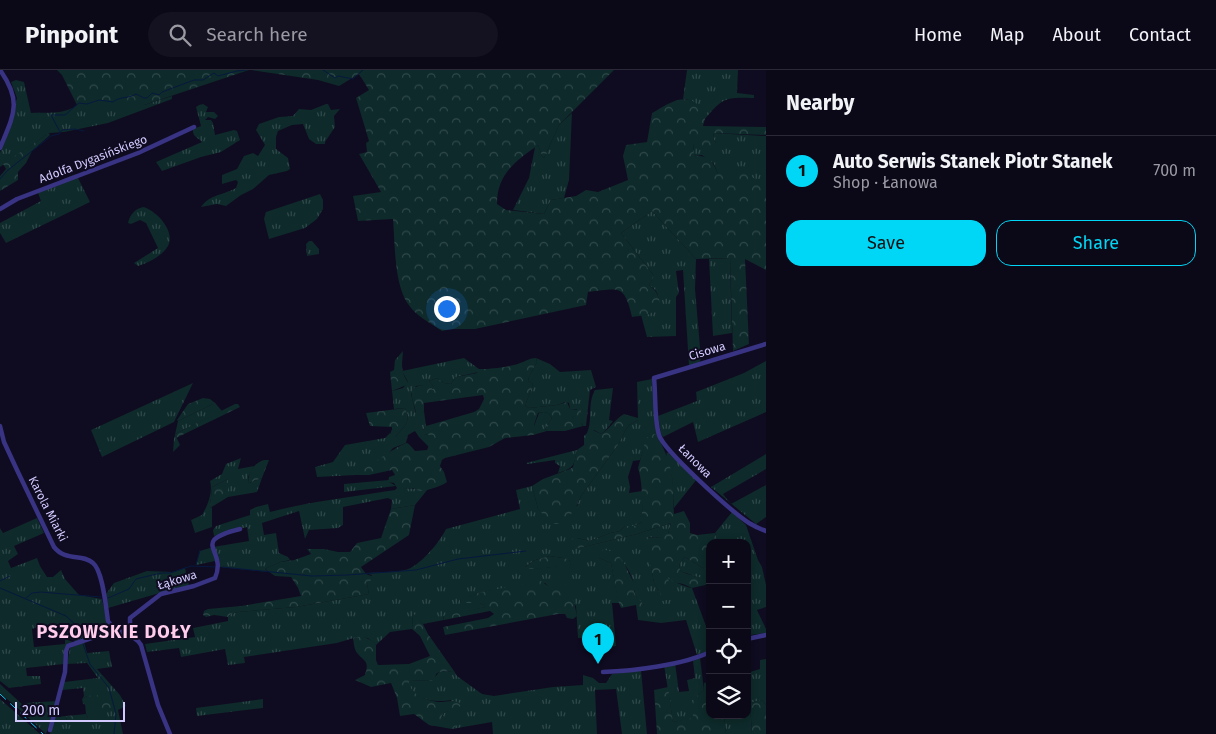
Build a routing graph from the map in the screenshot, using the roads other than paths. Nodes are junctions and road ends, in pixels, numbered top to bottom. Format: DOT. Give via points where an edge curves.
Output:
graph roads {
  1 [pos="1,72"];
  2 [pos="194,127"];
  3 [pos="0,148"];
  4 [pos="0,209"];
  5 [pos="766,344"];
  6 [pos="654,378"];
  7 [pos="0,426"];
  8 [pos="240,529"];
  9 [pos="766,531"];
  10 [pos="115,630"];
  11 [pos="128,635"];
  12 [pos="766,635"];
  13 [pos="751,637"];
  14 [pos="706,654"];
  15 [pos="603,672"];
  16 [pos="50,730"];
  17 [pos="170,734"];
  1 -- 3 [label="street" via="12,88 15,105"];
  2 -- 4 [label="street, Adolfa Dygasińskiego"];
  5 -- 6 [label="street, Cisowa"];
  6 -- 9 [label="street, Łanowa" via="657,423 662,441 678,461 728,506 748,523"];
  7 -- 10 [label="street, Karola Miarki" via="4,442 54,547 60,554 91,562 97,569 108,621"];
  8 -- 11 [label="street, Łąkowa" via="217,536 212,541 218,567 215,578 154,598 130,618"];
  10 -- 11 [label="street"];
  10 -- 16 [label="street" via="67,648 65,672"];
  11 -- 17 [label="street" via="141,645"];
  12 -- 13 [label="street"];
  14 -- 15 [label="street" via="689,660"];
}
